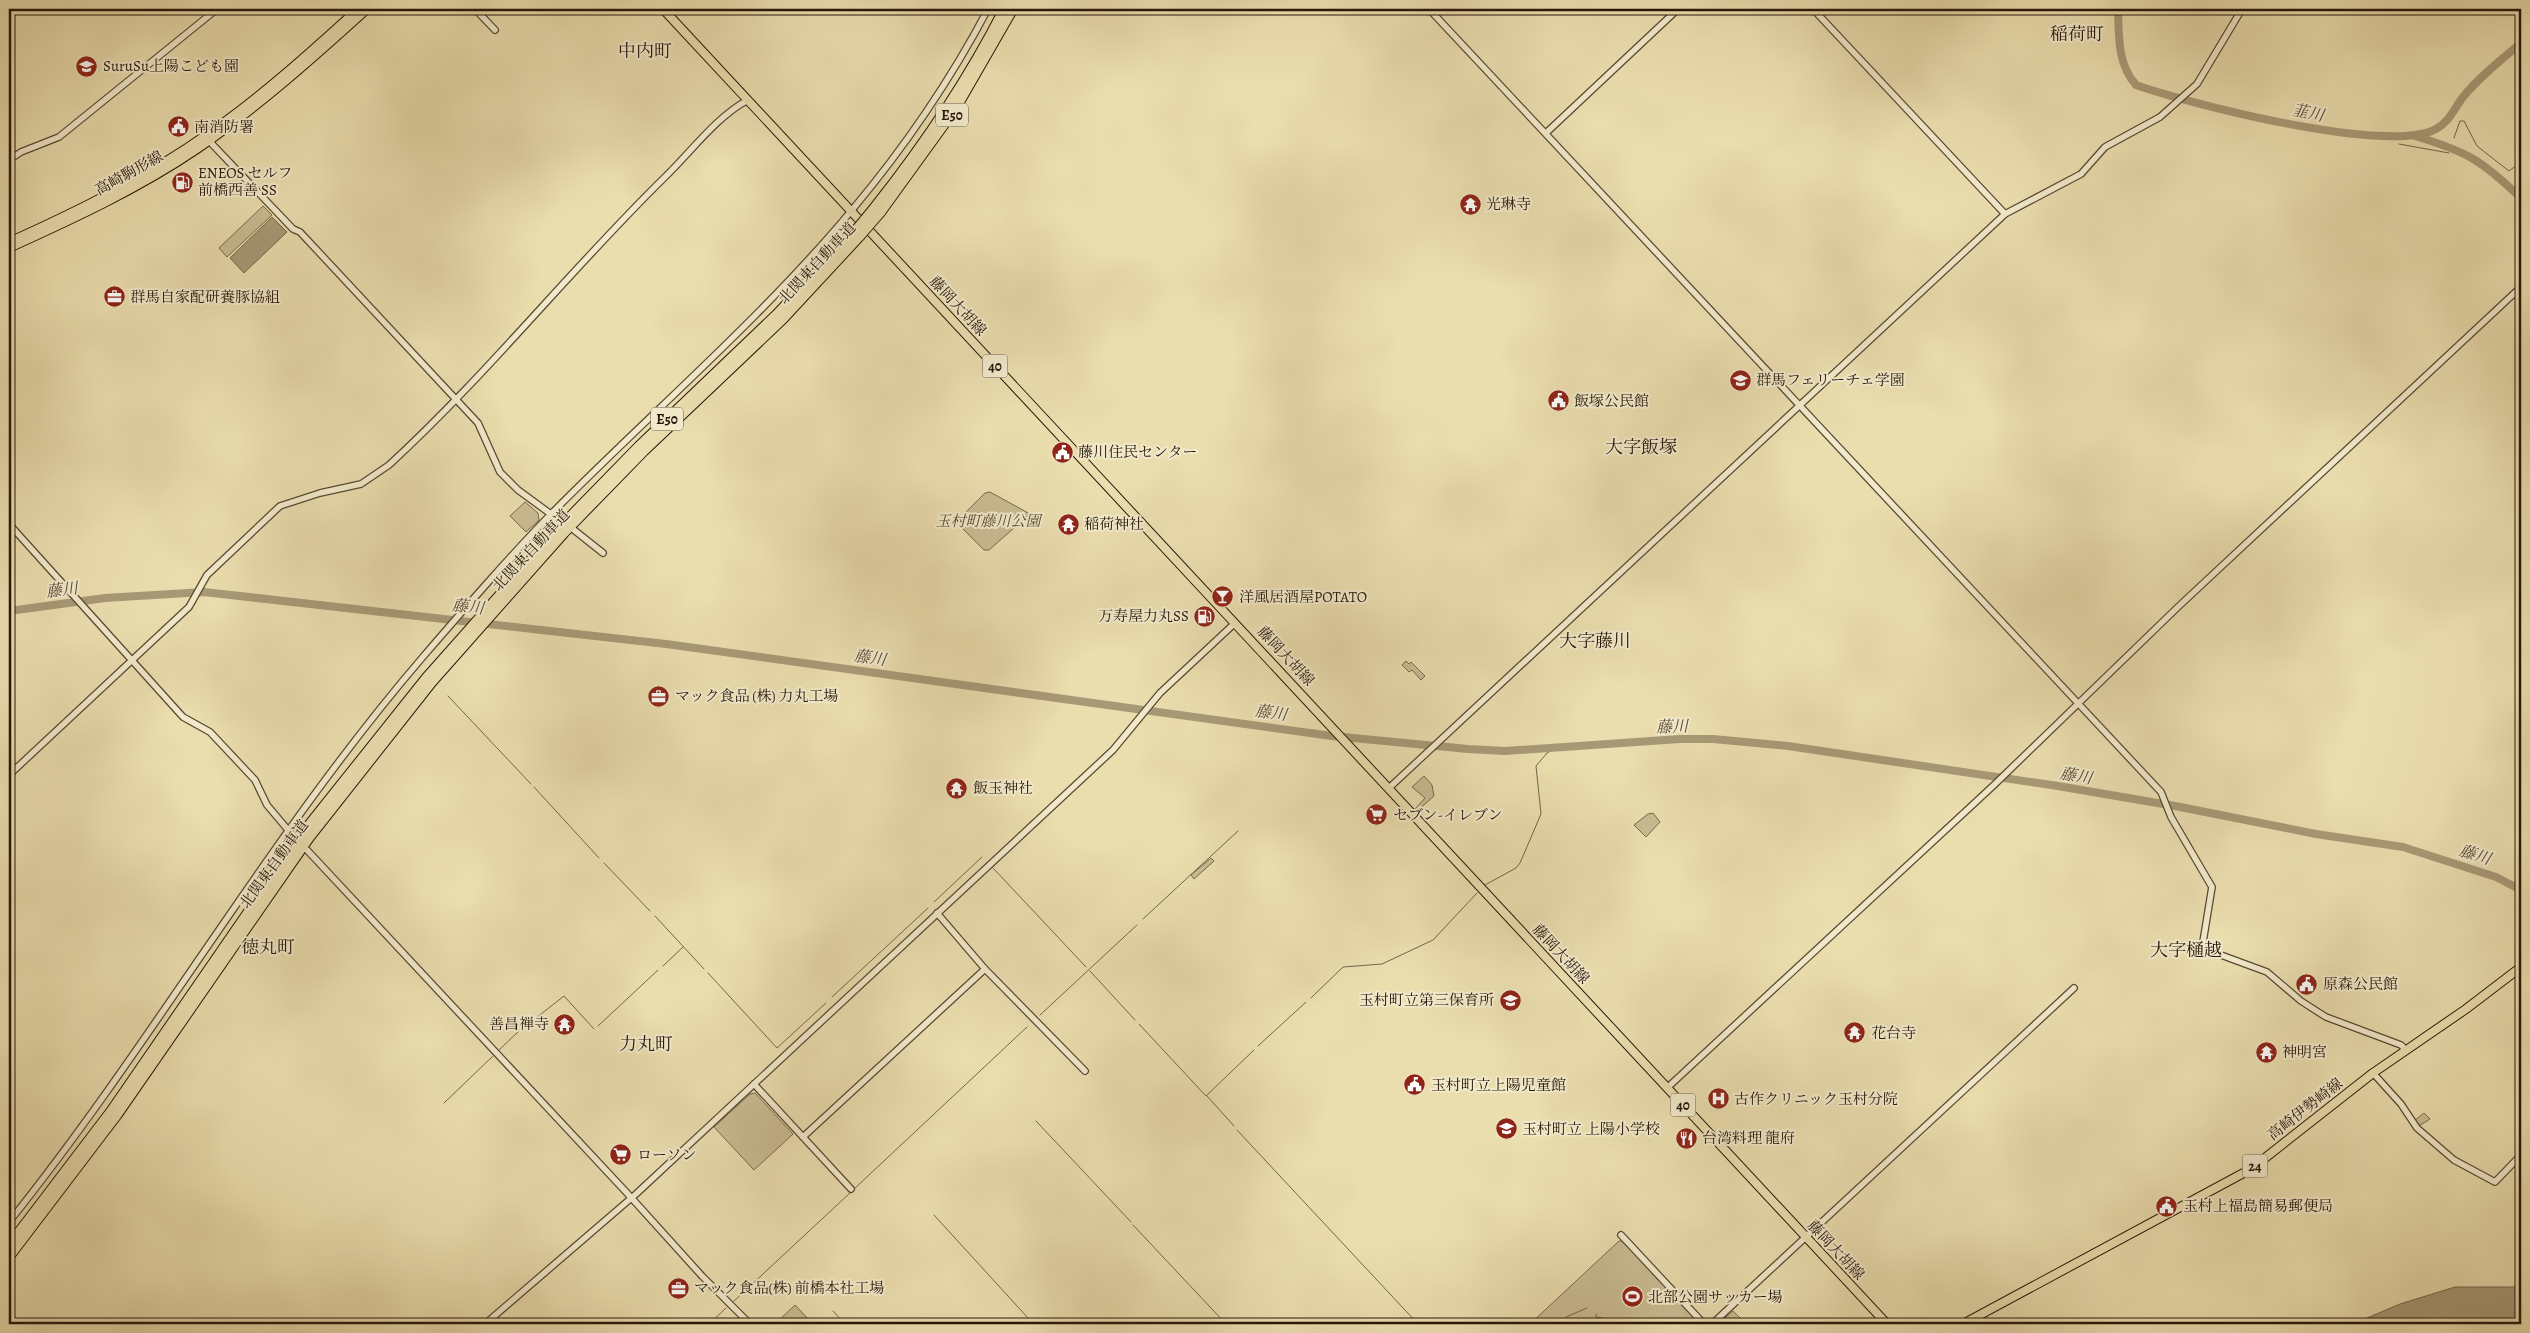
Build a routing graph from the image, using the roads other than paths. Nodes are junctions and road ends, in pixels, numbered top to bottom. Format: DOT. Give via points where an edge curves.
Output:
graph roads {
  1 [pos="217,9"];
  2 [pos="358,9"];
  3 [pos="367,9"];
  4 [pos="475,9"];
  5 [pos="663,9"];
  6 [pos="988,9"];
  7 [pos="1004,9"];
  8 [pos="1013,9"];
  9 [pos="1429,9"];
  10 [pos="1678,9"];
  11 [pos="1813,9"];
  12 [pos="2242,9"];
  13 [pos="495,30"];
  14 [pos="748,100"];
  15 [pos="1546,133"];
  16 [pos="210,136"];
  17 [pos="9,160"];
  18 [pos="852,210"];
  19 [pos="877,211"];
  20 [pos="2005,214"];
  21 [pos="9,242"];
  22 [pos="9,248"];
  23 [pos="2521,287"];
  24 [pos="455,399"];
  25 [pos="1800,406"];
  26 [pos="551,514"];
  27 [pos="559,520"];
  28 [pos="9,524"];
  29 [pos="574,530"];
  30 [pos="603,553"];
  31 [pos="1235,622"];
  32 [pos="472,629"];
  33 [pos="131,662"];
  34 [pos="2078,703"];
  35 [pos="9,775"];
  36 [pos="1389,788"];
  37 [pos="288,830"];
  38 [pos="294,837"];
  39 [pos="307,850"];
  40 [pos="937,914"];
  41 [pos="2521,967"];
  42 [pos="985,969"];
  43 [pos="2074,988"];
  44 [pos="2405,1049"];
  45 [pos="1085,1070"];
  46 [pos="2373,1073"];
  47 [pos="754,1084"];
  48 [pos="1667,1088"];
  49 [pos="803,1137"];
  50 [pos="2521,1155"];
  51 [pos="851,1189"];
  52 [pos="631,1198"];
  53 [pos="9,1222"];
  54 [pos="1621,1235"];
  55 [pos="1806,1238"];
  56 [pos="9,1245"];
  57 [pos="9,1257"];
  58 [pos="485,1324"];
  59 [pos="750,1324"];
  60 [pos="1704,1324"];
  61 [pos="1712,1324"];
  62 [pos="1887,1324"];
  63 [pos="1963,1324"];
  1 -- 17 [label="street" via="59,137"];
  2 -- 16 [label="main road, 高崎駒形線"];
  3 -- 16 [label="main road, 高崎駒形線" via="268,96"];
  4 -- 13 [label="street"];
  5 -- 14 [label="main road, 藤岡大胡線 / 40"];
  6 -- 18 [label="street" via="920,122"];
  7 -- 19 [label="highway, 北関東自動車道 / E50" via="945,110"];
  8 -- 19 [label="highway, 北関東自動車道 / E50" via="956,108"];
  9 -- 15 [label="street"];
  10 -- 15 [label="street"];
  11 -- 20 [label="street"];
  12 -- 20 [label="street" via="2197,84 2160,117 2105,147 2081,174"];
  14 -- 18 [label="main road, 藤岡大胡線 / 40"];
  14 -- 24 [label="street" via="726,116 629,211 552,298"];
  15 -- 25 [label="street"];
  16 -- 21 [label="main road, 高崎駒形線" via="128,184"];
  16 -- 22 [label="main road, 高崎駒形線" via="133,188"];
  16 -- 24 [label="street" via="212,144 293,229 300,232"];
  18 -- 26 [label="street" via="760,311"];
  18 -- 31 [label="main road, 藤岡大胡線 / 40"];
  19 -- 32 [label="highway, 北関東自動車道 / E50, bridge" via="783,319 612,483"];
  20 -- 25 [label="street"];
  23 -- 34 [label="street"];
  24 -- 26 [label="street" via="478,423 500,472"];
  24 -- 33 [label="street" via="396,458 364,482 280,506 213,569 188,607"];
  25 -- 34 [label="street"];
  25 -- 36 [label="street"];
  26 -- 27 [label="street"];
  26 -- 37 [label="street" via="381,708"];
  28 -- 33 [label="street"];
  29 -- 30 [label="street"];
  31 -- 36 [label="main road, 藤岡大胡線 / 40"];
  31 -- 40 [label="street" via="1152,702 1113,750"];
  32 -- 56 [label="highway, 北関東自動車道 / E50" via="391,720 304,831 111,1111"];
  32 -- 57 [label="highway, 北関東自動車道 / E50" via="309,838 123,1107"];
  33 -- 35 [label="street"];
  33 -- 37 [label="street" via="183,717 217,739 254,780 267,805"];
  34 -- 44 [label="street" via="2164,796 2171,817 2212,887 2202,948 2267,972 2326,1017"];
  34 -- 48 [label="street"];
  36 -- 48 [label="main road, 藤岡大胡線 / 40"];
  37 -- 38 [label="street"];
  37 -- 53 [label="street" via="62,1156"];
  39 -- 52 [label="street"];
  40 -- 42 [label="street"];
  40 -- 47 [label="street"];
  41 -- 44 [label="main road, 高崎伊勢崎線 / 24" via="2466,1009"];
  42 -- 45 [label="street"];
  42 -- 49 [label="street"];
  43 -- 55 [label="street"];
  44 -- 46 [label="main road, 高崎伊勢崎線 / 24"];
  46 -- 50 [label="street" via="2401,1104 2411,1122 2454,1160 2494,1182"];
  46 -- 63 [label="main road, 高崎伊勢崎線 / 24" via="2251,1168"];
  47 -- 49 [label="street"];
  47 -- 52 [label="street"];
  48 -- 55 [label="main road, 藤岡大胡線 / 40"];
  49 -- 51 [label="street"];
  52 -- 58 [label="street"];
  52 -- 59 [label="street"];
  54 -- 60 [label="street"];
  55 -- 61 [label="street"];
  55 -- 62 [label="main road, 藤岡大胡線 / 40"];
}
